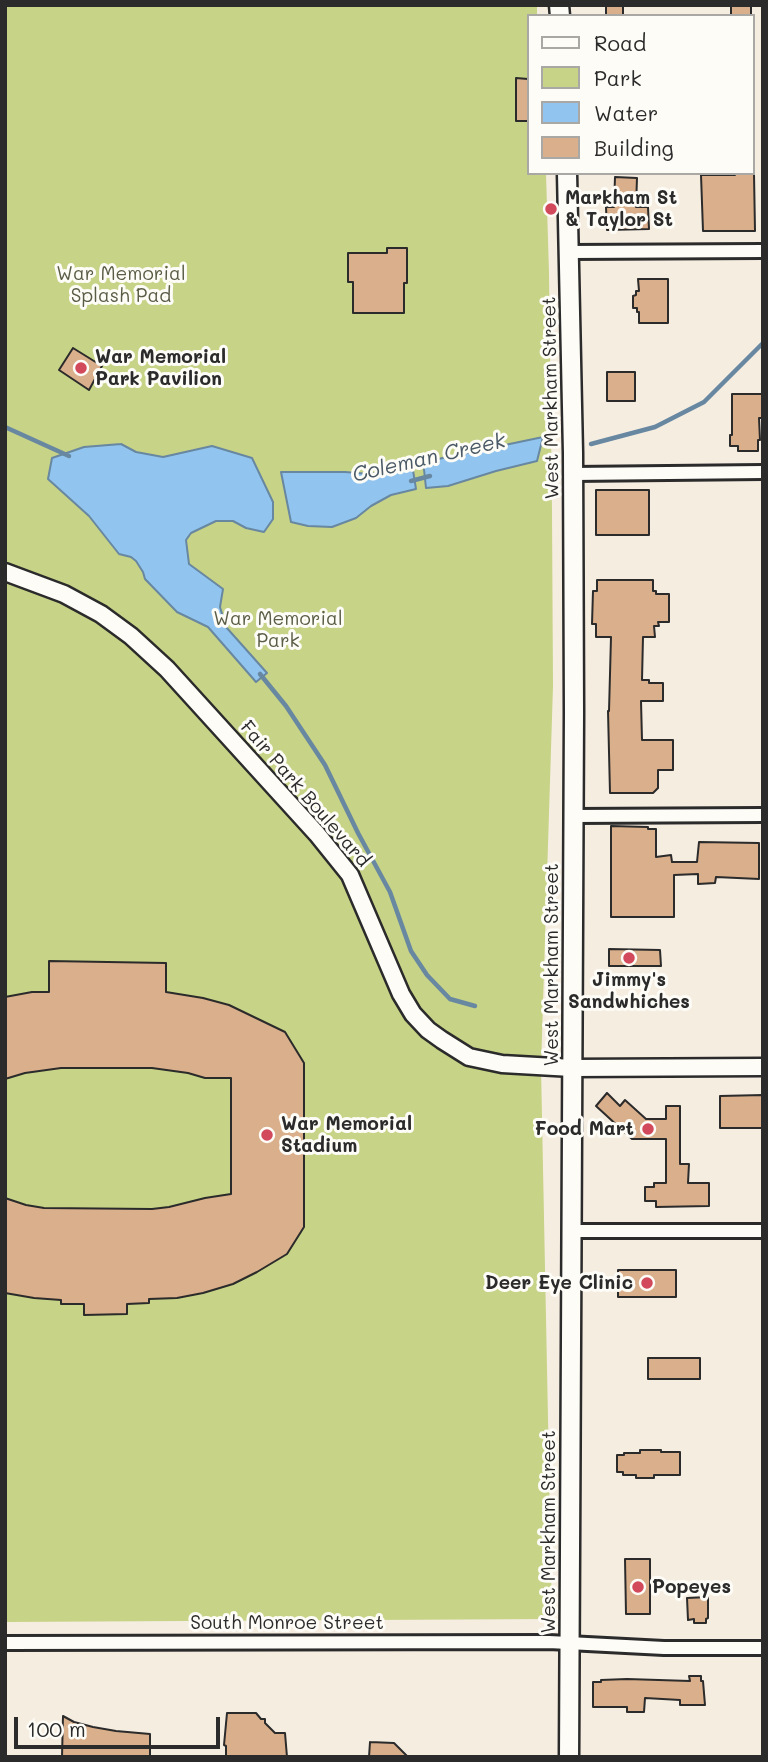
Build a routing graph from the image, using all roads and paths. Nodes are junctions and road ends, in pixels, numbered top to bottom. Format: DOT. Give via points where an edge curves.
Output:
graph roads {
  1 [pos="567,175"];
  2 [pos="763,251"];
  3 [pos="569,252"];
  4 [pos="763,472"];
  5 [pos="573,474"];
  6 [pos="5,572"];
  7 [pos="763,815"];
  8 [pos="574,816"];
  9 [pos="763,1067"];
  10 [pos="572,1068"];
  11 [pos="572,1231"];
  12 [pos="763,1231"];
  13 [pos="5,1643"];
  14 [pos="569,1644"];
  15 [pos="763,1648"];
  16 [pos="569,1757"];
  1 -- 3 [label="main road, West Markham Street"];
  2 -- 3 [label="street"];
  3 -- 5 [label="main road, West Markham Street"];
  4 -- 5 [label="street"];
  5 -- 8 [label="main road, West Markham Street"];
  6 -- 10 [label="street, Fair Park Boulevard" via="101,614 147,649 180,683 350,874 401,994 428,1030 478,1059"];
  7 -- 8 [label="street"];
  8 -- 10 [label="main road, West Markham Street"];
  9 -- 10 [label="street, Fair Park Boulevard"];
  10 -- 11 [label="main road, West Markham Street"];
  11 -- 12 [label="street"];
  11 -- 14 [label="main road, West Markham Street"];
  13 -- 14 [label="street, South Monroe Street"];
  14 -- 15 [label="street, South Monroe Street"];
  14 -- 16 [label="main road, West Markham Street"];
}
